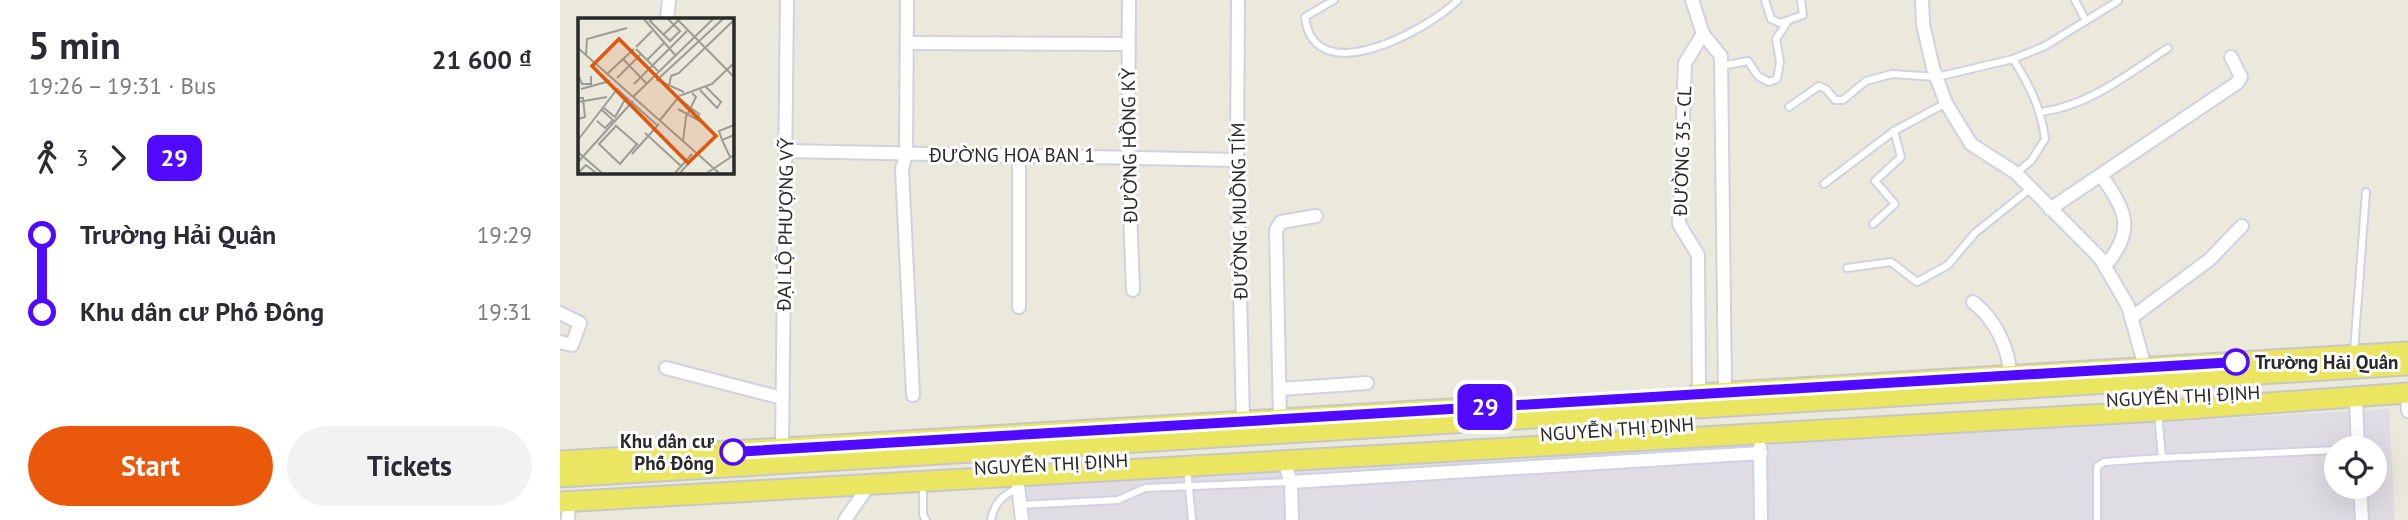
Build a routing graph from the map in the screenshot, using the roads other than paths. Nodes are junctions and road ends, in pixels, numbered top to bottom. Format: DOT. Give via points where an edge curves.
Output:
graph roads {
  1 [pos="669,0"];
  2 [pos="787,0"];
  3 [pos="907,0"];
  4 [pos="1129,0"];
  5 [pos="1238,0"];
  6 [pos="1334,0"];
  7 [pos="1458,0"];
  8 [pos="1692,0"];
  9 [pos="1765,0"];
  10 [pos="1801,0"];
  11 [pos="1922,0"];
  12 [pos="2075,0"];
  13 [pos="2118,1"];
  14 [pos="667,18"];
  15 [pos="1788,20"];
  16 [pos="2086,21"];
  17 [pos="1703,34"];
  18 [pos="908,43"];
  19 [pos="1127,44"];
  20 [pos="2168,48"];
  21 [pos="2231,57"];
  22 [pos="2014,59"];
  23 [pos="1721,66"];
  24 [pos="1937,77"];
  25 [pos="1946,103"];
  26 [pos="1789,107"];
  27 [pos="2042,112"];
  28 [pos="1894,131"];
  29 [pos="786,151"];
  30 [pos="906,154"];
  31 [pos="1019,154"];
  32 [pos="1128,156"];
  33 [pos="1237,160"];
  34 [pos="2016,173"];
  35 [pos="2101,174"];
  36 [pos="1824,184"];
  37 [pos="2030,189"];
  38 [pos="2366,192"];
  39 [pos="2050,209"];
  40 [pos="1316,216"];
  41 [pos="1873,224"];
  42 [pos="2242,226"];
  43 [pos="2105,266"];
  44 [pos="1847,268"];
  45 [pos="1133,290"];
  46 [pos="1973,302"];
  47 [pos="1020,307"];
  48 [pos="560,313"];
  49 [pos="2131,318"];
  50 [pos="560,342"];
  51 [pos="666,368"];
  52 [pos="2010,375"];
  53 [pos="2144,375"];
  54 [pos="2355,377"];
  55 [pos="2407,377"];
  56 [pos="1367,383"];
  57 [pos="1280,389"];
  58 [pos="913,395"];
  59 [pos="782,398"];
  60 [pos="2158,411"];
  61 [pos="1726,414"];
  62 [pos="1699,415"];
  63 [pos="1759,432"];
  64 [pos="2357,436"];
  65 [pos="1282,441"];
  66 [pos="1244,443"];
  67 [pos="1585,443"];
  68 [pos="782,449"];
  69 [pos="2324,451"];
  70 [pos="1761,453"];
  71 [pos="2162,458"];
  72 [pos="560,461"];
  73 [pos="1187,462"];
  74 [pos="1585,463"];
  75 [pos="560,477"];
  76 [pos="1017,477"];
  77 [pos="872,479"];
  78 [pos="923,482"];
  79 [pos="1290,482"];
  80 [pos="1186,486"];
  81 [pos="2361,499"];
  82 [pos="1020,505"];
  83 [pos="568,506"];
  84 [pos="845,520"];
  85 [pos="926,520"];
  86 [pos="991,520"];
  87 [pos="1022,520"];
  88 [pos="1192,520"];
  89 [pos="1292,520"];
  90 [pos="1761,520"];
  91 [pos="2097,520"];
  92 [pos="2362,520"];
  1 -- 14 [label="street"];
  2 -- 29 [label="street, ĐẠI LỘ PHƯỢNG VỸ"];
  3 -- 18 [label="street"];
  4 -- 19 [label="street, ĐƯỜNG HỒNG KỲ"];
  5 -- 33 [label="street, ĐƯỜNG MUỒNG TÍM"];
  6 -- 7 [label="lane" via="1305,17 1316,44 1338,52 1370,51 1442,17"];
  8 -- 17 [label="street, ĐƯỜNG 35 - CL"];
  9 -- 15 [label="lane" via="1771,19"];
  10 -- 15 [label="lane" via="1803,15"];
  11 -- 24 [label="street" via="1923,24"];
  12 -- 16 [label="lane"];
  13 -- 16 [label="lane"];
  15 -- 23 [label="lane" via="1776,39 1777,79 1769,82 1758,76 1748,61"];
  16 -- 22 [label="lane"];
  17 -- 23 [label="street, ĐƯỜNG 35 - CL" via="1721,56"];
  17 -- 62 [label="street, ĐƯỜNG 35 - CL" via="1685,63 1679,224 1698,255"];
  18 -- 19 [label="street"];
  18 -- 30 [label="street"];
  19 -- 32 [label="street, ĐƯỜNG HỒNG KỲ"];
  20 -- 27 [label="lane" via="2092,97 2067,109"];
  21 -- 35 [label="street" via="2240,71 2237,83"];
  22 -- 24 [label="lane"];
  22 -- 27 [label="lane"];
  23 -- 61 [label="street, ĐƯỜNG 35 - CL"];
  24 -- 25 [label="street"];
  24 -- 26 [label="lane" via="1892,74 1866,81 1843,100 1835,100 1819,86"];
  25 -- 28 [label="lane"];
  25 -- 34 [label="street" via="1971,144"];
  27 -- 34 [label="lane" via="2045,139 2031,161"];
  28 -- 36 [label="lane"];
  28 -- 41 [label="lane" via="1901,157 1875,181 1895,204"];
  29 -- 30 [label="street, ĐƯỜNG HOA BAN 1"];
  29 -- 59 [label="street, ĐẠI LỘ PHƯỢNG VỸ"];
  30 -- 31 [label="street, ĐƯỜNG HOA BAN 1"];
  30 -- 58 [label="street" via="902,169"];
  31 -- 32 [label="street, ĐƯỜNG HOA BAN 1"];
  31 -- 47 [label="street"];
  32 -- 33 [label="street, ĐƯỜNG HOA BAN 1"];
  32 -- 45 [label="street, ĐƯỜNG HỒNG KỲ"];
  33 -- 66 [label="street, ĐƯỜNG MUỒNG TÍM"];
  34 -- 37 [label="street"];
  35 -- 39 [label="street"];
  35 -- 43 [label="street" via="2121,204 2126,222 2118,251"];
  37 -- 39 [label="street"];
  37 -- 44 [label="lane" via="1975,233 1948,264 1917,282 1891,262"];
  38 -- 54 [label="lane"];
  39 -- 43 [label="street"];
  40 -- 57 [label="street" via="1281,222 1276,230"];
  42 -- 49 [label="street" via="2209,260"];
  43 -- 49 [label="street"];
  46 -- 52 [label="street" via="2004,345"];
  48 -- 50 [label="street" via="580,323 572,345"];
  49 -- 53 [label="street"];
  51 -- 59 [label="street"];
  52 -- 53 [label="main road, NGUYỄN THỊ ĐỊNH"];
  52 -- 61 [label="main road, NGUYỄN THỊ ĐỊNH"];
  53 -- 54 [label="main road, NGUYỄN THỊ ĐỊNH"];
  53 -- 61 [label="main road, NGUYỄN THỊ ĐỊNH"];
  54 -- 55 [label="main road, NGUYỄN THỊ ĐỊNH"];
  54 -- 55 [label="main road, NGUYỄN THỊ ĐỊNH"];
  54 -- 60 [label="main road, NGUYỄN THỊ ĐỊNH"];
  54 -- 61 [label="main road, NGUYỄN THỊ ĐỊNH"];
  54 -- 64 [label="street"];
  56 -- 57 [label="street"];
  57 -- 65 [label="street"];
  59 -- 68 [label="street, ĐẠI LỘ PHƯỢNG VỸ"];
  60 -- 63 [label="main road, NGUYỄN THỊ ĐỊNH"];
  60 -- 71 [label="lane"];
  61 -- 62 [label="main road, NGUYỄN THỊ ĐỊNH"];
  61 -- 62 [label="main road, NGUYỄN THỊ ĐỊNH"];
  61 -- 63 [label="main road, NGUYỄN THỊ ĐỊNH"];
  62 -- 65 [label="main road, NGUYỄN THỊ ĐỊNH"];
  62 -- 65 [label="main road, NGUYỄN THỊ ĐỊNH"];
  62 -- 67 [label="main road, NGUYỄN THỊ ĐỊNH"];
  63 -- 70 [label="street"];
  65 -- 66 [label="main road, NGUYỄN THỊ ĐỊNH"];
  65 -- 66 [label="main road, NGUYỄN THỊ ĐỊNH"];
  65 -- 67 [label="main road, NGUYỄN THỊ ĐỊNH"];
  65 -- 79 [label="street"];
  66 -- 68 [label="main road, NGUYỄN THỊ ĐỊNH"];
  66 -- 73 [label="main road, NGUYỄN THỊ ĐỊNH"];
  66 -- 75 [label="main road, NGUYỄN THỊ ĐỊNH"];
  67 -- 74 [label="street"];
  68 -- 72 [label="main road, NGUYỄN THỊ ĐỊNH"];
  69 -- 71 [label="lane"];
  70 -- 74 [label="street"];
  70 -- 90 [label="street"];
  71 -- 91 [label="lane" via="2104,462 2096,467"];
  73 -- 76 [label="main road, NGUYỄN THỊ ĐỊNH"];
  73 -- 80 [label="lane"];
  74 -- 79 [label="street"];
  76 -- 77 [label="main road, NGUYỄN THỊ ĐỊNH"];
  76 -- 78 [label="main road, NGUYỄN THỊ ĐỊNH"];
  76 -- 82 [label="street"];
  76 -- 86 [label="lane" via="993,508"];
  77 -- 78 [label="main road, NGUYỄN THỊ ĐỊNH"];
  77 -- 83 [label="main road, NGUYỄN THỊ ĐỊNH"];
  77 -- 84 [label="street"];
  78 -- 85 [label="lane"];
  79 -- 80 [label="lane"];
  79 -- 89 [label="street"];
  80 -- 82 [label="lane" via="1145,488 1118,500"];
  80 -- 88 [label="lane"];
  81 -- 92 [label="street"];
  82 -- 87 [label="street"];
}
